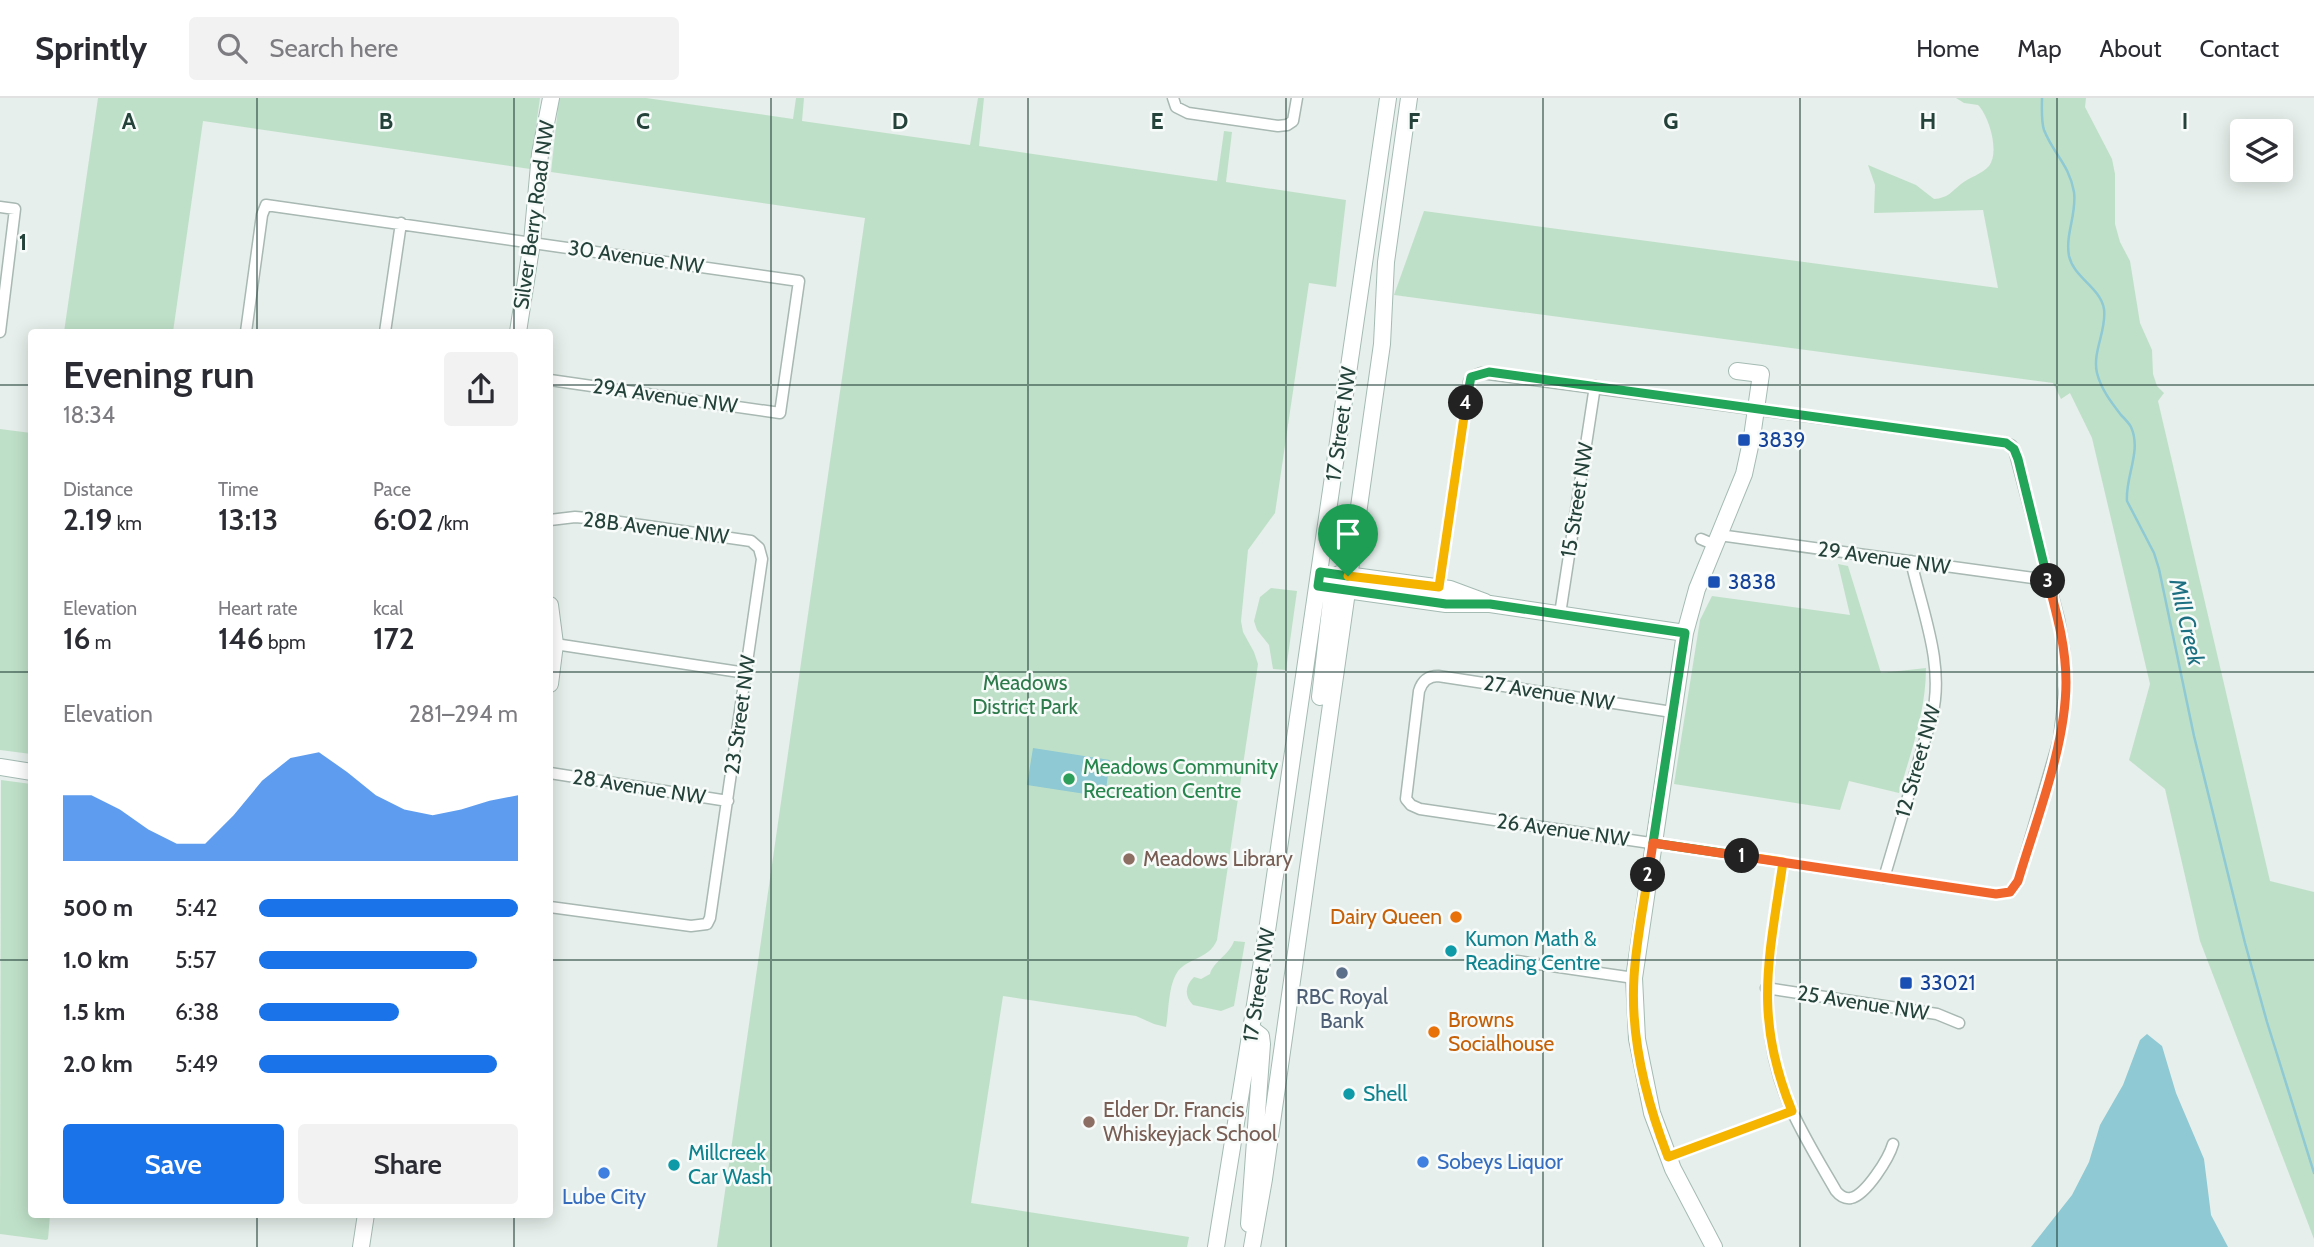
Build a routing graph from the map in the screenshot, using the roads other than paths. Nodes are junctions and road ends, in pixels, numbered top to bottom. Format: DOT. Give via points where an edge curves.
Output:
graph roads {
  1 [pos="551,98"];
  2 [pos="1297,98"];
  3 [pos="1388,98"];
  4 [pos="1409,98"];
  5 [pos="1174,102"];
  6 [pos="0,207"];
  7 [pos="401,223"];
  8 [pos="532,242"];
  9 [pos="246,329"];
  10 [pos="385,329"];
  11 [pos="518,329"];
  12 [pos="0,332"];
  13 [pos="1737,371"];
  14 [pos="553,380"];
  15 [pos="1595,386"];
  16 [pos="1756,408"];
  17 [pos="780,413"];
  18 [pos="553,520"];
  19 [pos="1712,540"];
  20 [pos="759,548"];
  21 [pos="1911,562"];
  22 [pos="2048,580"];
  23 [pos="1333,582"];
  24 [pos="1438,595"];
  25 [pos="1560,614"];
  26 [pos="553,628"];
  27 [pos="1685,633"];
  28 [pos="555,644"];
  29 [pos="553,660"];
  30 [pos="746,673"];
  31 [pos="1672,712"];
  32 [pos="0,767"];
  33 [pos="28,771"];
  34 [pos="553,772"];
  35 [pos="728,801"];
  36 [pos="1408,803"];
  37 [pos="1653,843"];
  38 [pos="1783,862"];
  39 [pos="1884,878"];
  40 [pos="553,907"];
  41 [pos="1517,961"];
  42 [pos="1634,978"];
  43 [pos="1766,988"];
  44 [pos="1959,1023"];
  45 [pos="1252,1029"];
  46 [pos="1792,1111"];
  47 [pos="1893,1144"];
  48 [pos="1668,1157"];
  49 [pos="1227,1184"];
  50 [pos="365,1218"];
  51 [pos="361,1247"];
  52 [pos="1216,1247"];
  53 [pos="1225,1247"];
  54 [pos="1251,1247"];
  55 [pos="1714,1247"];
  1 -- 8 [label="main road, Silver Berry Road NW" via="537,175"];
  2 -- 5 [label="street" via="1290,123 1278,126 1188,113"];
  3 -- 23 [label="main road, 17 Street NW"];
  4 -- 23 [label="main road, 17 Street NW" via="1386,262 1382,344"];
  6 -- 12 [label="street" via="15,209"];
  7 -- 8 [label="street, 30 Avenue NW"];
  7 -- 9 [label="street, 30 Avenue NW" via="265,205"];
  7 -- 10 [label="street"];
  8 -- 11 [label="main road, Silver Berry Road NW"];
  8 -- 17 [label="street, 30 Avenue NW" via="799,281"];
  13 -- 16 [label="main road" via="1761,374"];
  14 -- 17 [label="street, 29A Avenue NW"];
  15 -- 16 [label="street"];
  15 -- 24 [label="street" via="1474,374 1469,382"];
  15 -- 25 [label="street, 15 Street NW"];
  16 -- 19 [label="main road" via="1744,474"];
  16 -- 22 [label="street" via="2011,445"];
  18 -- 20 [label="street, 28B Avenue NW" via="599,519 751,541"];
  19 -- 21 [label="street, 29 Avenue NW"];
  19 -- 27 [label="main road"];
  20 -- 30 [label="street, 23 Street NW" via="762,559"];
  21 -- 22 [label="street, 29 Avenue NW"];
  21 -- 39 [label="street, 12 Street NW" via="1936,667 1936,691 1933,716"];
  22 -- 39 [label="street, 26 Avenue NW" via="2064,650 2064,708 2055,757 2018,881 2010,892 1996,894"];
  23 -- 24 [label="main road"];
  23 -- 45 [label="main road, 17 Street NW"];
  23 -- 54 [label="main road, 17 Street NW" via="1316,730 1321,759"];
  24 -- 25 [label="main road"];
  25 -- 27 [label="main road"];
  26 -- 28 [label="main road"];
  27 -- 31 [label="main road"];
  28 -- 29 [label="main road"];
  28 -- 30 [label="street"];
  30 -- 35 [label="street, 23 Street NW"];
  31 -- 36 [label="street, 27 Avenue NW" via="1438,676 1426,679 1419,691 1405,791"];
  31 -- 37 [label="main road"];
  32 -- 33 [label="main road"];
  34 -- 35 [label="street, 28 Avenue NW"];
  35 -- 40 [label="street, 23 Street NW" via="708,924 691,926"];
  36 -- 37 [label="street, 26 Avenue NW" via="1420,809"];
  37 -- 38 [label="street, 26 Avenue NW"];
  37 -- 42 [label="main road"];
  38 -- 39 [label="street, 26 Avenue NW"];
  38 -- 43 [label="street"];
  41 -- 42 [label="street"];
  42 -- 48 [label="main road" via="1640,1061"];
  43 -- 44 [label="street, 25 Avenue NW" via="1937,1014"];
  43 -- 46 [label="street" via="1773,1057"];
  45 -- 49 [label="main road, 17 Street NW"];
  45 -- 54 [label="main road" via="1261,1036 1262,1044 1248,1205"];
  46 -- 47 [label="street" via="1836,1191 1847,1198 1859,1194 1885,1163"];
  46 -- 48 [label="street"];
  48 -- 55 [label="main road"];
  49 -- 52 [label="main road, 17 Street NW"];
  49 -- 53 [label="main road"];
  50 -- 51 [label="main road"];
}
